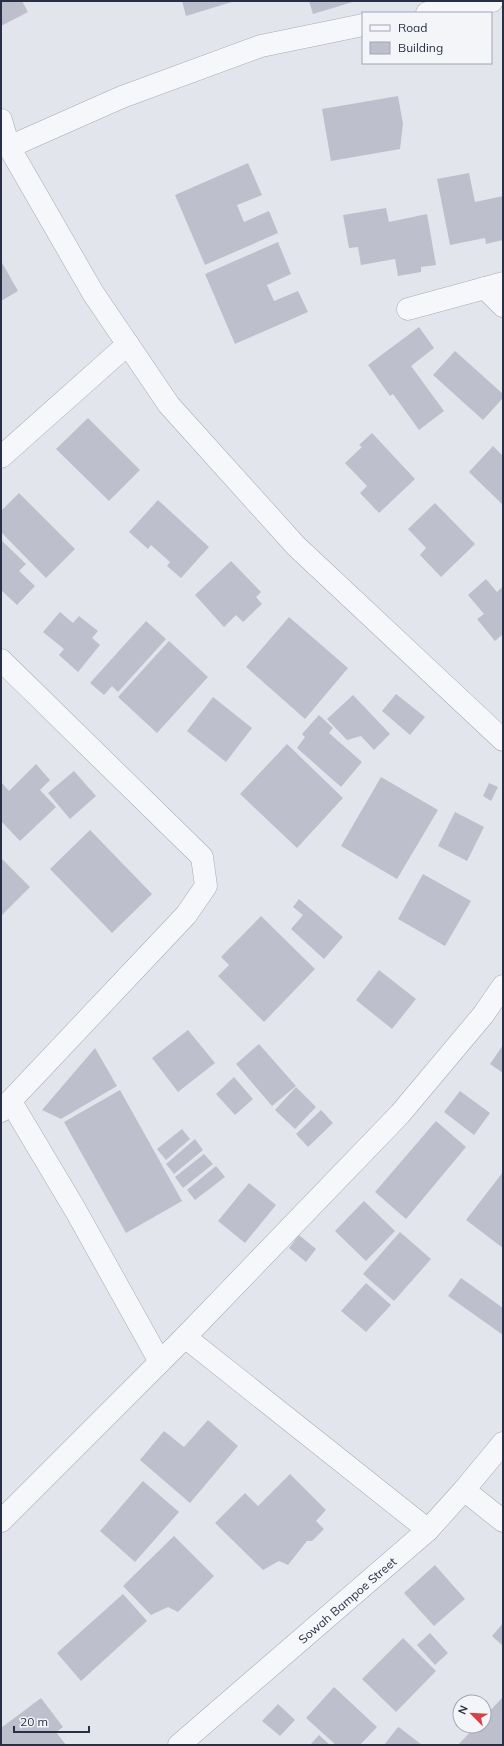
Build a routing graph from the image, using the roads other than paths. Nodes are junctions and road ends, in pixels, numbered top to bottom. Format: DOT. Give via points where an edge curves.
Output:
graph roads {
  1 [pos="492,1"];
  2 [pos="432,12"];
  3 [pos="362,25"];
  4 [pos="1,120"];
  5 [pos="9,147"];
  6 [pos="494,285"];
  7 [pos="503,306"];
  8 [pos="408,309"];
  9 [pos="128,344"];
  10 [pos="1,457"];
  11 [pos="1,660"];
  12 [pos="503,740"];
  13 [pos="503,986"];
  14 [pos="6,1106"];
  15 [pos="185,1337"];
  16 [pos="160,1362"];
  17 [pos="503,1443"];
  18 [pos="464,1490"];
  19 [pos="1,1521"];
  20 [pos="503,1521"];
  21 [pos="428,1530"];
  22 [pos="179,1745"];
  1 -- 2 [label="street"];
  3 -- 5 [label="street" via="261,46 122,98"];
  4 -- 5 [label="street"];
  5 -- 9 [label="street" via="94,293"];
  6 -- 7 [label="street"];
  6 -- 8 [label="street"];
  9 -- 10 [label="street"];
  9 -- 12 [label="street" via="169,405 296,546"];
  11 -- 14 [label="street" via="202,857 206,886 186,915"];
  13 -- 15 [label="street" via="483,1015 400,1114"];
  14 -- 16 [label="street" via="76,1211"];
  15 -- 16 [label="street"];
  15 -- 21 [label="street"];
  16 -- 19 [label="street"];
  17 -- 18 [label="street, Sowah Bampoe Street"];
  18 -- 20 [label="street"];
  18 -- 21 [label="street, Sowah Bampoe Street"];
  21 -- 22 [label="street, Sowah Bampoe Street"];
}
